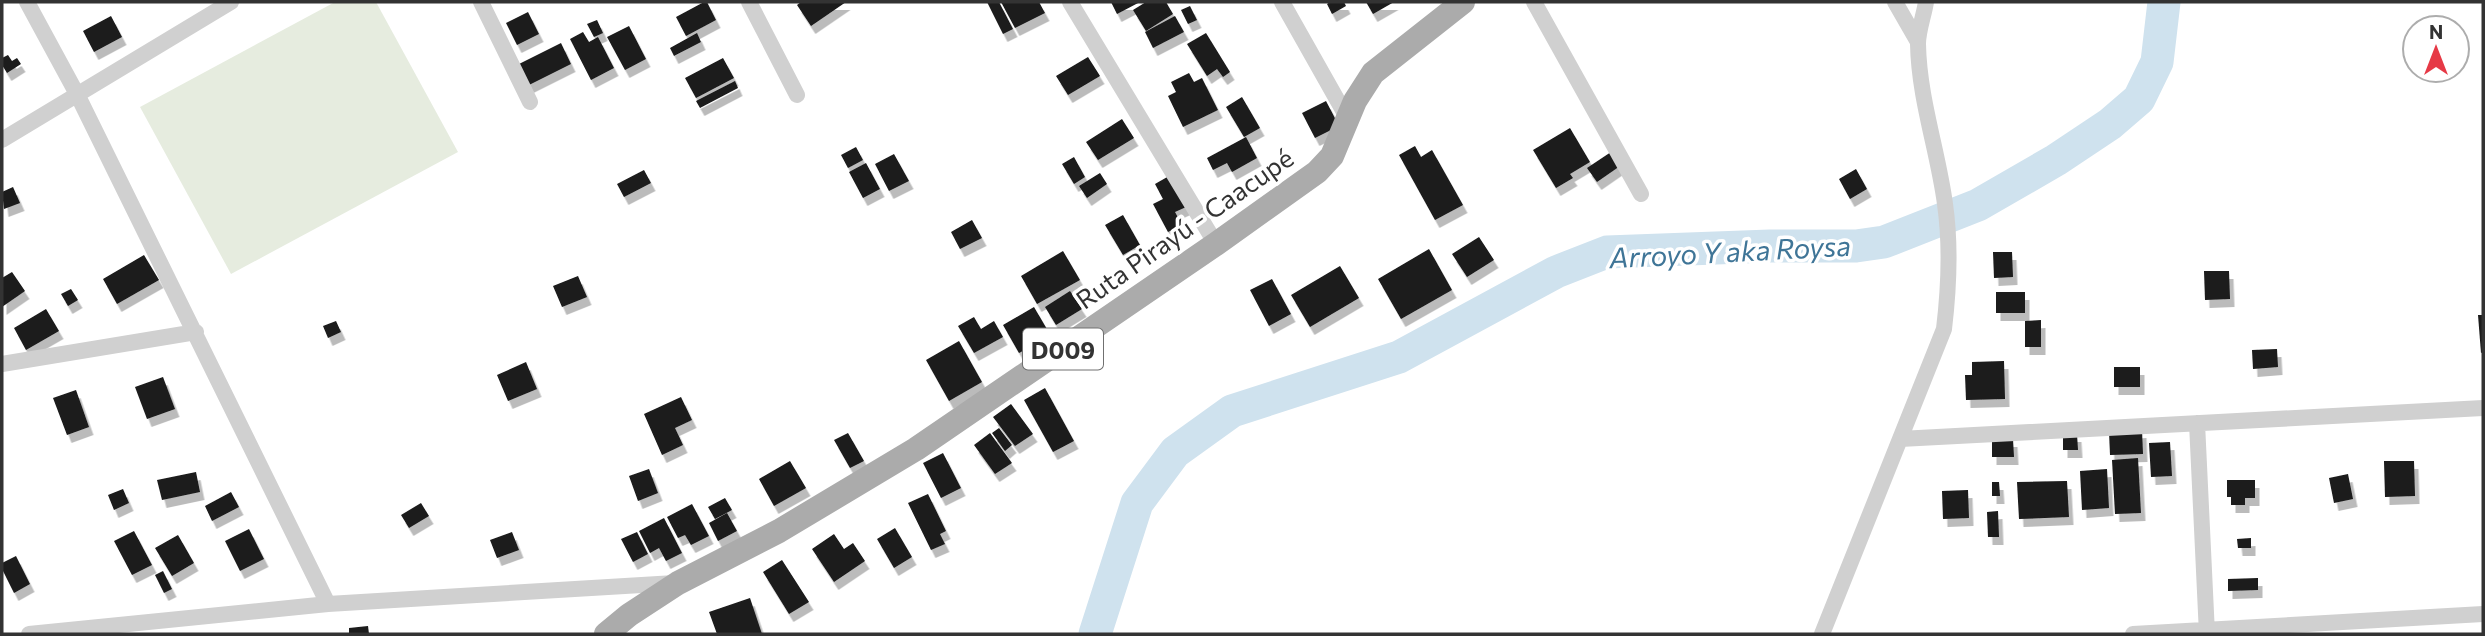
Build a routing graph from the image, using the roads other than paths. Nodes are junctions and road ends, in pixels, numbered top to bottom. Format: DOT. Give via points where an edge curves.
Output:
graph roads {
  1 [pos="27,2"];
  2 [pos="231,2"];
  3 [pos="481,2"];
  4 [pos="749,2"];
  5 [pos="1070,2"];
  6 [pos="1282,2"];
  7 [pos="1464,2"];
  8 [pos="1534,2"];
  9 [pos="1895,2"];
  10 [pos="1926,2"];
  11 [pos="1918,42"];
  12 [pos="797,94"];
  13 [pos="78,96"];
  14 [pos="530,102"];
  15 [pos="1348,120"];
  16 [pos="2,140"];
  17 [pos="1641,194"];
  18 [pos="1216,244"];
  19 [pos="196,331"];
  20 [pos="2,364"];
  21 [pos="2483,408"];
  22 [pos="2197,423"];
  23 [pos="1900,439"];
  24 [pos="678,583"];
  25 [pos="328,604"];
  26 [pos="2483,614"];
  27 [pos="2207,633"];
  28 [pos="29,634"];
  29 [pos="606,634"];
  30 [pos="1822,634"];
  31 [pos="2133,634"];
  1 -- 13 [label="street"];
  2 -- 13 [label="street"];
  3 -- 14 [label="street"];
  4 -- 12 [label="street"];
  5 -- 18 [label="street"];
  6 -- 15 [label="street"];
  7 -- 15 [label="main road, Ruta Pirayú - Caacupé / D009" via="1373,73"];
  8 -- 17 [label="street"];
  9 -- 11 [label="street"];
  10 -- 11 [label="street"];
  11 -- 23 [label="street" via="1924,100 1945,204 1949,291 1944,328"];
  13 -- 16 [label="street"];
  13 -- 19 [label="street"];
  15 -- 18 [label="main road, Ruta Pirayú - Caacupé / D009" via="1332,156 1317,172"];
  18 -- 24 [label="main road, Ruta Pirayú - Caacupé / D009" via="916,449 779,531"];
  19 -- 20 [label="street"];
  19 -- 25 [label="street"];
  21 -- 22 [label="street"];
  22 -- 23 [label="street"];
  22 -- 27 [label="street"];
  23 -- 30 [label="street"];
  24 -- 25 [label="street"];
  24 -- 29 [label="main road, Ruta Pirayú - Caacupé / D009"];
  25 -- 28 [label="street"];
  26 -- 27 [label="street"];
  27 -- 31 [label="street"];
}
